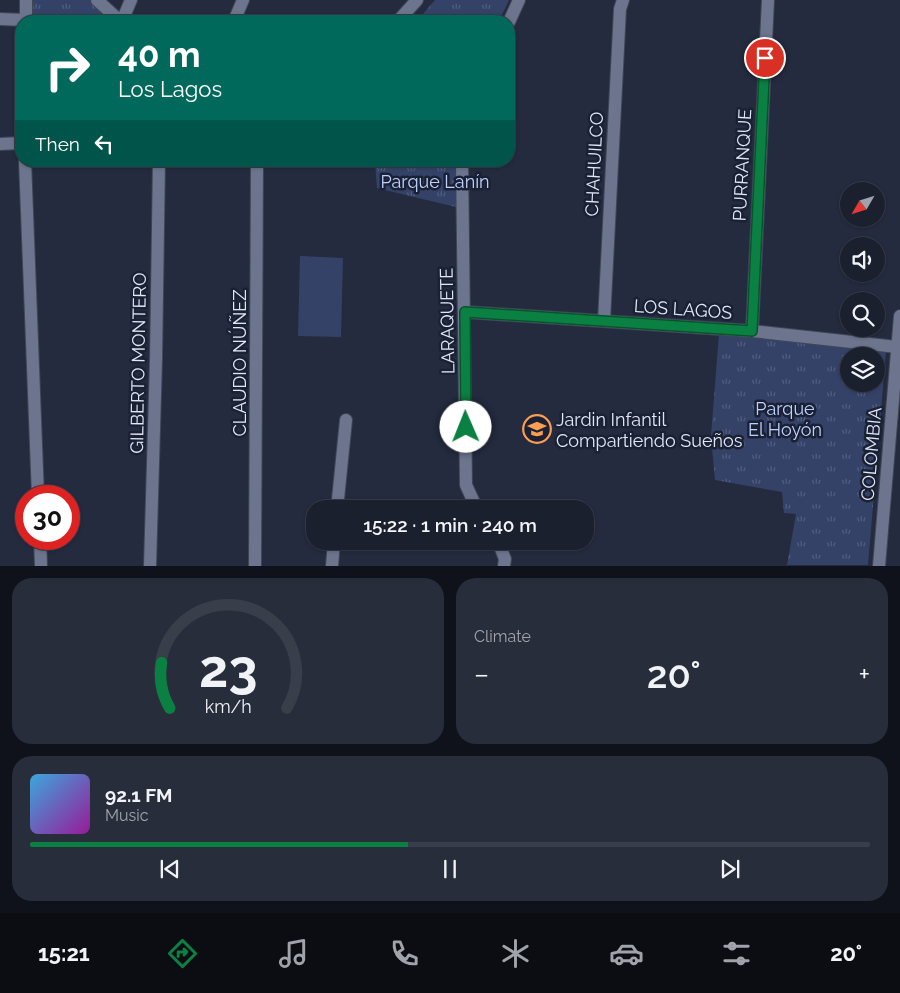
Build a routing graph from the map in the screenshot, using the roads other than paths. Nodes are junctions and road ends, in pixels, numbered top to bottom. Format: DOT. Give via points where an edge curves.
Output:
graph roads {
  1 [pos="26,0"];
  2 [pos="96,0"];
  3 [pos="131,0"];
  4 [pos="243,0"];
  5 [pos="417,0"];
  6 [pos="519,0"];
  7 [pos="768,0"];
  8 [pos="621,5"];
  9 [pos="26,15"];
  10 [pos="114,15"];
  11 [pos="124,15"];
  12 [pos="237,15"];
  13 [pos="403,15"];
  14 [pos="512,15"];
  15 [pos="0,19"];
  16 [pos="15,20"];
  17 [pos="15,143"];
  18 [pos="0,144"];
  19 [pos="27,167"];
  20 [pos="159,167"];
  21 [pos="257,167"];
  22 [pos="462,167"];
  23 [pos="465,312"];
  24 [pos="900,316"];
  25 [pos="604,321"];
  26 [pos="752,331"];
  27 [pos="897,346"];
  28 [pos="346,420"];
  29 [pos="38,485"];
  30 [pos="339,500"];
  31 [pos="473,500"];
  32 [pos="40,550"];
  33 [pos="333,550"];
  34 [pos="502,550"];
  35 [pos="41,566"];
  36 [pos="150,566"];
  37 [pos="255,566"];
  38 [pos="332,566"];
  39 [pos="504,566"];
  40 [pos="878,566"];
  1 -- 9 [label="street"];
  2 -- 10 [label="street"];
  3 -- 11 [label="street"];
  4 -- 12 [label="street"];
  5 -- 13 [label="street"];
  6 -- 14 [label="street"];
  7 -- 26 [label="street, PURRANQUE"];
  8 -- 25 [label="street, CHAHUILCO"];
  15 -- 16 [label="street"];
  17 -- 18 [label="street"];
  19 -- 29 [label="street"];
  20 -- 36 [label="street, GILBERTO MONTERO"];
  21 -- 37 [label="street, CLAUDIO NÚÑEZ"];
  22 -- 23 [label="street, LARAQUETE"];
  23 -- 25 [label="street, LOS LAGOS"];
  23 -- 31 [label="street, LARAQUETE" via="466,485"];
  24 -- 27 [label="street, COLOMBIA"];
  25 -- 26 [label="street, LOS LAGOS"];
  26 -- 27 [label="street, LOS LAGOS"];
  27 -- 40 [label="street, COLOMBIA"];
  28 -- 30 [label="street"];
  32 -- 35 [label="street"];
  33 -- 38 [label="street"];
  34 -- 39 [label="street"];
}
